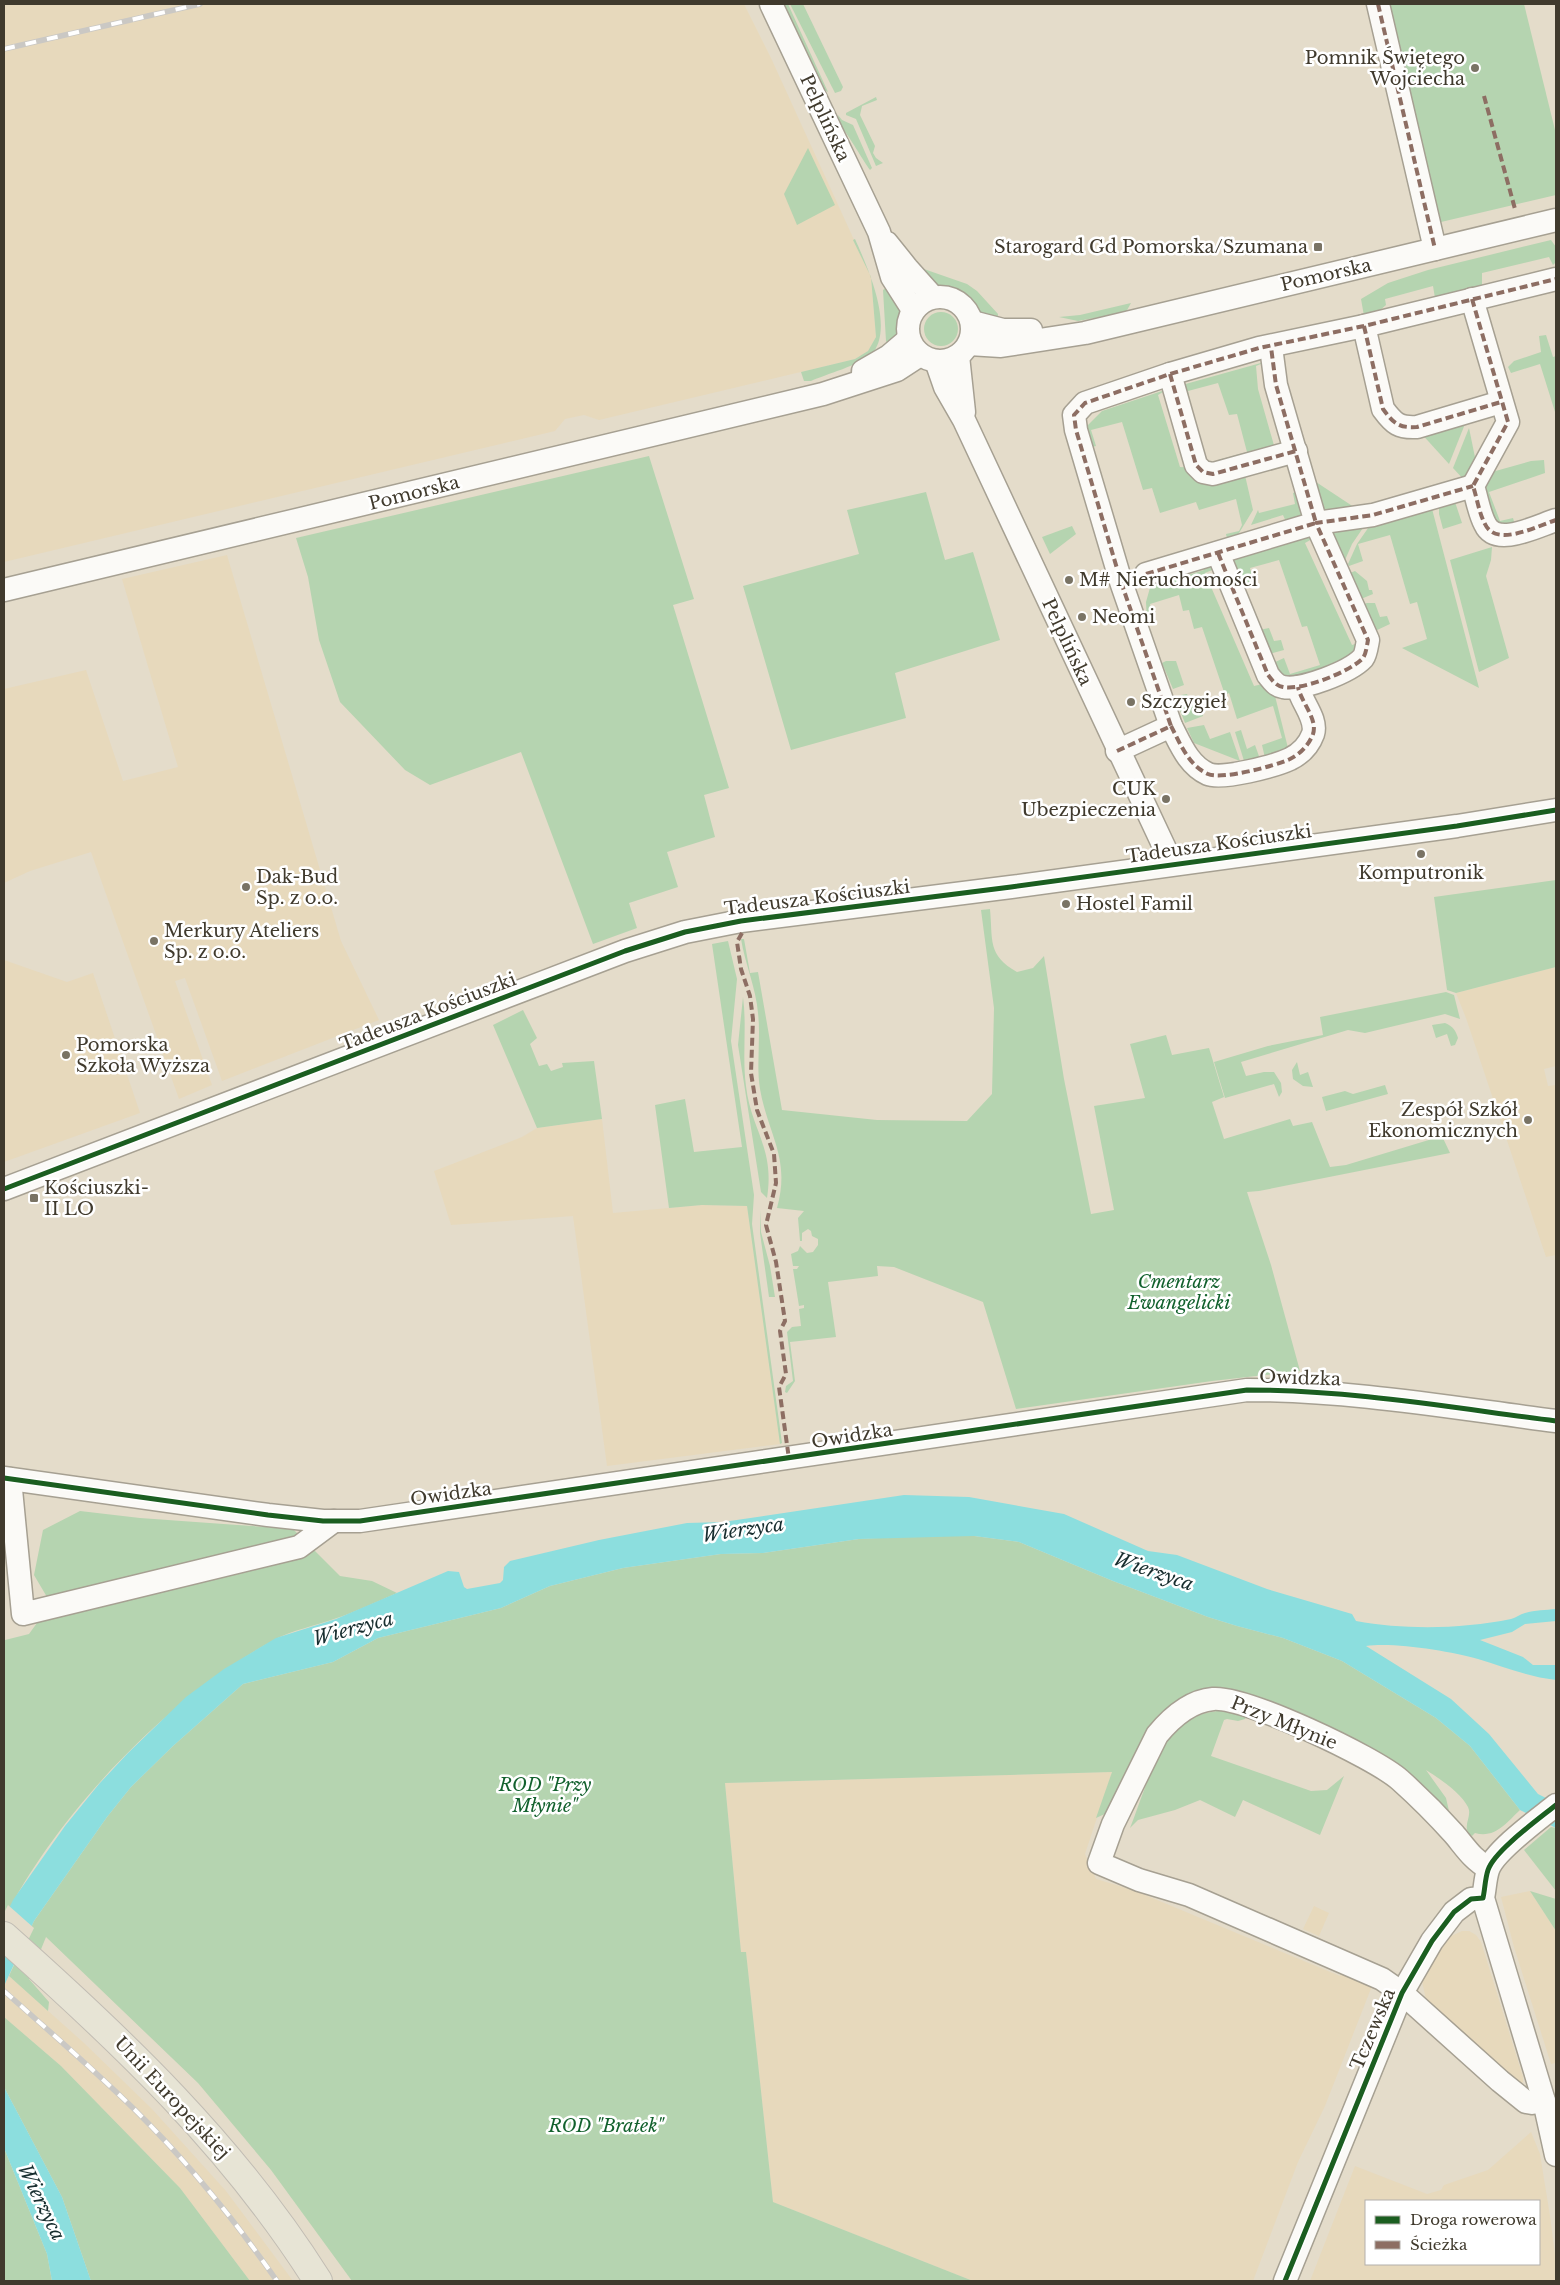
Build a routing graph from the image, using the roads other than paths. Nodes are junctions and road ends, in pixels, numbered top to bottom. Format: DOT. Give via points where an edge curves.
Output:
graph roads {
  1 [pos="771,4"];
  2 [pos="1378,4"];
  3 [pos="1556,220"];
  4 [pos="879,232"];
  5 [pos="1435,249"];
  6 [pos="1556,279"];
  7 [pos="933,297"];
  8 [pos="1472,300"];
  9 [pos="913,310"];
  10 [pos="1364,326"];
  11 [pos="966,341"];
  12 [pos="1271,347"];
  13 [pos="922,352"];
  14 [pos="1170,374"];
  15 [pos="1502,402"];
  16 [pos="964,420"];
  17 [pos="1296,451"];
  18 [pos="1473,486"];
  19 [pos="1556,520"];
  20 [pos="1316,523"];
  21 [pos="1218,553"];
  22 [pos="1146,574"];
  23 [pos="4,590"];
  24 [pos="1298,687"];
  25 [pos="1171,726"];
  26 [pos="1117,751"];
  27 [pos="1556,810"];
  28 [pos="1168,864"];
  29 [pos="4,1188"];
  30 [pos="1556,1421"];
  31 [pos="7,1479"];
  32 [pos="334,1521"];
  33 [pos="1556,1805"];
  34 [pos="1099,1863"];
  35 [pos="1488,1868"];
  36 [pos="1483,1898"];
  37 [pos="4,1936"];
  38 [pos="1402,1993"];
  39 [pos="1544,2102"];
  40 [pos="1556,2155"];
  41 [pos="318,2281"];
  42 [pos="1284,2281"];
  1 -- 4 [label="street, Pelplińska"];
  2 -- 5 [label="street"];
  3 -- 5 [label="street, Pomorska"];
  4 -- 7 [label="street, Pelplińska"];
  4 -- 9 [label="street, Pelplińska" via="892,277"];
  5 -- 11 [label="street, Pomorska" via="1097,329 1003,330"];
  6 -- 8 [label="street"];
  7 -- 9 [label="street"];
  7 -- 11 [label="street" via="946,297 967,310"];
  8 -- 10 [label="street"];
  8 -- 15 [label="street"];
  9 -- 13 [label="street" via="908,324"];
  10 -- 12 [label="street"];
  10 -- 15 [label="street" via="1383,409 1404,428"];
  11 -- 13 [label="street" via="947,360"];
  11 -- 16 [label="street, Pelplińska"];
  12 -- 14 [label="street"];
  12 -- 17 [label="street" via="1276,384"];
  13 -- 16 [label="street, Pelplińska"];
  13 -- 23 [label="street, Pomorska" via="897,370 823,394"];
  14 -- 17 [label="street" via="1196,465 1203,472 1213,474"];
  14 -- 25 [label="street" via="1085,403 1074,415 1121,582"];
  15 -- 18 [label="street" via="1508,422"];
  16 -- 26 [label="street, Pelplińska"];
  17 -- 20 [label="street"];
  18 -- 19 [label="street" via="1485,525 1492,534 1506,537"];
  18 -- 20 [label="street" via="1373,514"];
  20 -- 21 [label="street"];
  20 -- 24 [label="street" via="1368,640 1364,656 1351,668"];
  21 -- 22 [label="street"];
  21 -- 24 [label="street" via="1268,675 1281,687"];
  24 -- 25 [label="street" via="1314,733 1304,749 1289,759 1227,776 1208,774 1183,751"];
  25 -- 26 [label="street"];
  26 -- 28 [label="street, Pelplińska" via="1167,853"];
  27 -- 28 [label="street, Tadeusza Kościuszki"];
  28 -- 29 [label="street, Tadeusza Kościuszki" via="750,920 685,932 617,954"];
  30 -- 32 [label="street, Owidzka" via="1366,1396 1247,1390 603,1487 360,1521"];
  31 -- 32 [label="street, Owidzka" via="258,1514"];
  31 -- 32 [label="street" via="23,1614 299,1547"];
  33 -- 35 [label="street" via="1498,1855"];
  34 -- 35 [label="street, Przy Młynie" via="1113,1824 1156,1735 1194,1704 1222,1698 1259,1708 1369,1758 1398,1778 1432,1810 1477,1862"];
  34 -- 38 [label="street, Tczewska" via="1139,1880 1189,1895 1382,1979"];
  35 -- 36 [label="street"];
  36 -- 38 [label="street, Tczewska" via="1471,1899 1449,1918"];
  36 -- 39 [label="street"];
  37 -- 41 [label="main road, Unii Europejskiej" via="110,2031 163,2084 237,2168"];
  38 -- 39 [label="street" via="1526,2102"];
  38 -- 42 [label="street, Tczewska"];
  39 -- 40 [label="street"];
}
